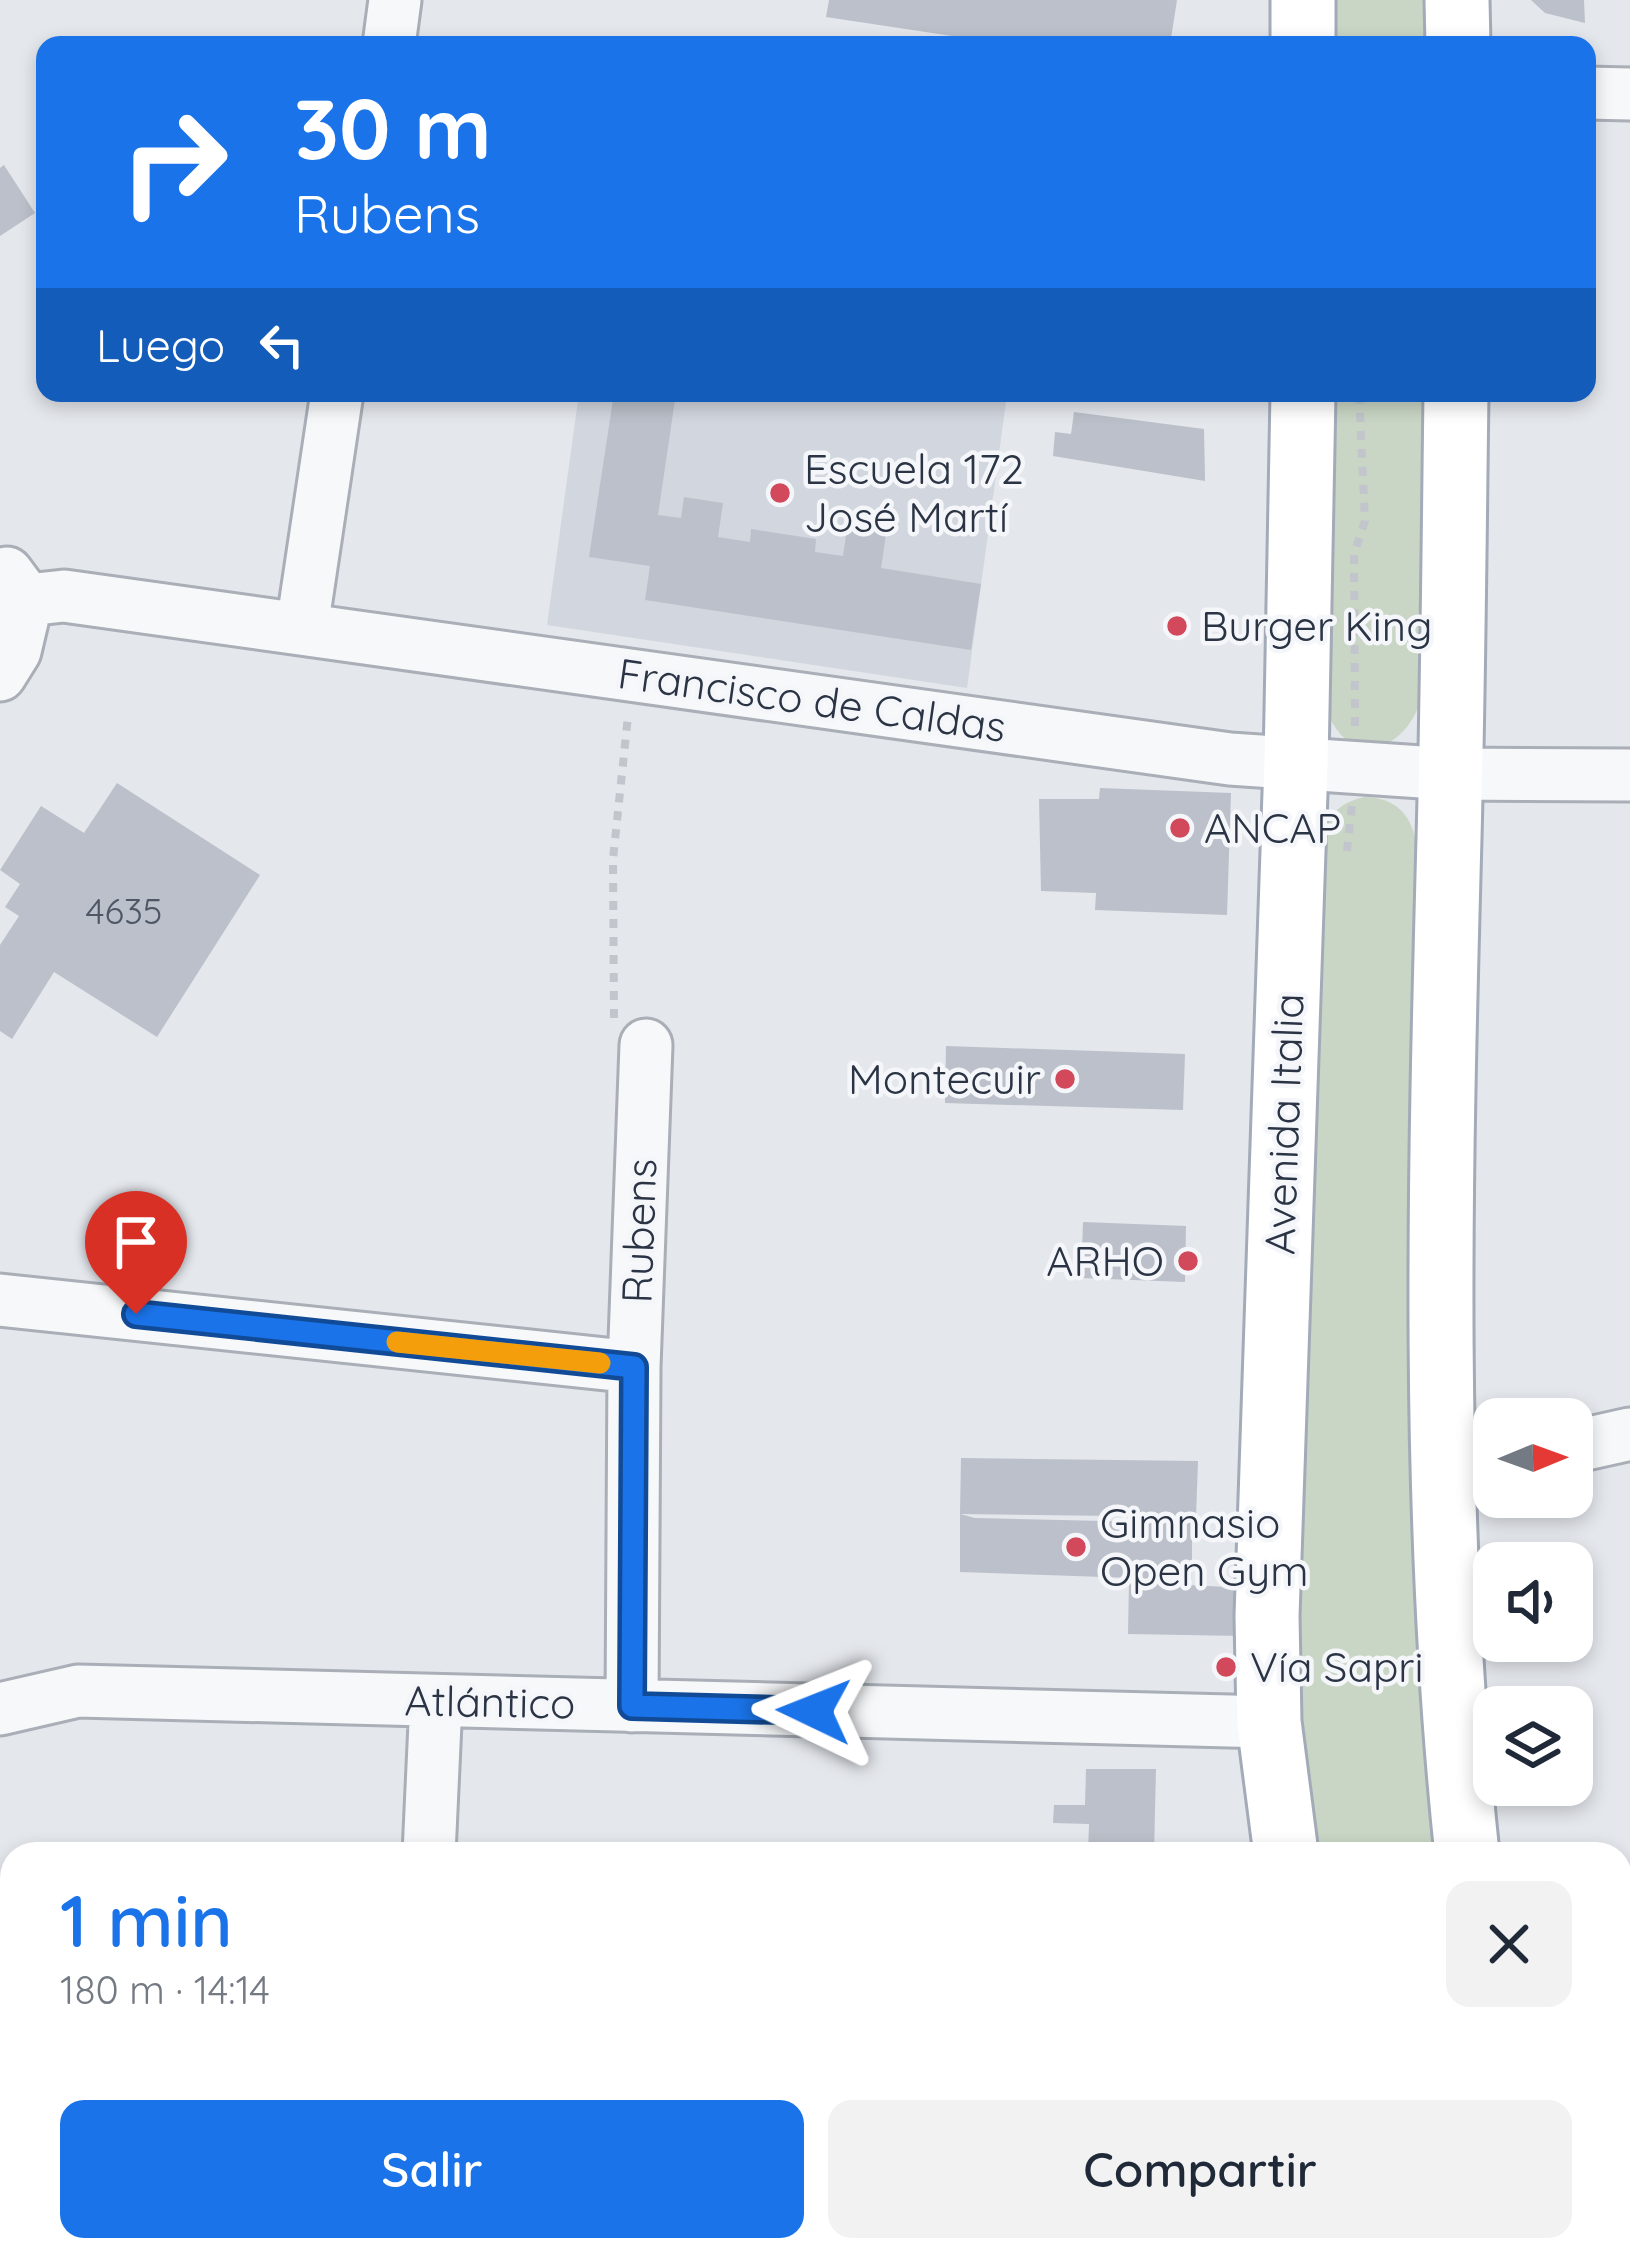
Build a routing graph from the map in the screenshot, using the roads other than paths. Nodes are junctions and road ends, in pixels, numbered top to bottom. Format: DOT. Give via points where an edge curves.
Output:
graph roads {
  1 [pos="395,0"];
  2 [pos="1303,0"];
  3 [pos="1457,0"];
  4 [pos="390,36"];
  5 [pos="1303,36"];
  6 [pos="1458,36"];
  7 [pos="1596,94"];
  8 [pos="1630,94"];
  9 [pos="336,402"];
  10 [pos="1303,402"];
  11 [pos="1456,402"];
  12 [pos="9,583"];
  13 [pos="302,627"];
  14 [pos="0,675"];
  15 [pos="1296,763"];
  16 [pos="1451,774"];
  17 [pos="1630,775"];
  18 [pos="646,1045"];
  19 [pos="0,1300"];
  20 [pos="634,1367"];
  21 [pos="1630,1434"];
  22 [pos="1593,1442"];
  23 [pos="436,1701"];
  24 [pos="632,1706"];
  25 [pos="0,1709"];
  26 [pos="1269,1723"];
  27 [pos="430,1842"];
  28 [pos="1284,1842"];
  29 [pos="1466,1842"];
  1 -- 4 [label="street"];
  2 -- 5 [label="main road"];
  3 -- 6 [label="main road"];
  7 -- 8 [label="street"];
  9 -- 13 [label="street"];
  10 -- 15 [label="main road, Avenida Italia"];
  11 -- 16 [label="main road"];
  12 -- 13 [label="street, Francisco de Caldas"];
  12 -- 14 [label="street" via="15,651"];
  13 -- 15 [label="street, Francisco de Caldas"];
  15 -- 16 [label="street, Francisco de Caldas"];
  15 -- 26 [label="main road, Avenida Italia"];
  16 -- 17 [label="street, Francisco de Caldas"];
  16 -- 29 [label="main road" via="1442,1463"];
  18 -- 20 [label="street, Rubens"];
  19 -- 20 [label="street"];
  20 -- 24 [label="street, Rubens"];
  21 -- 22 [label="street"];
  23 -- 24 [label="street, Atlántico"];
  23 -- 25 [label="street, Atlántico" via="78,1691"];
  23 -- 27 [label="street"];
  24 -- 26 [label="street, Atlántico"];
  26 -- 28 [label="main road, Avenida Italia"];
}
